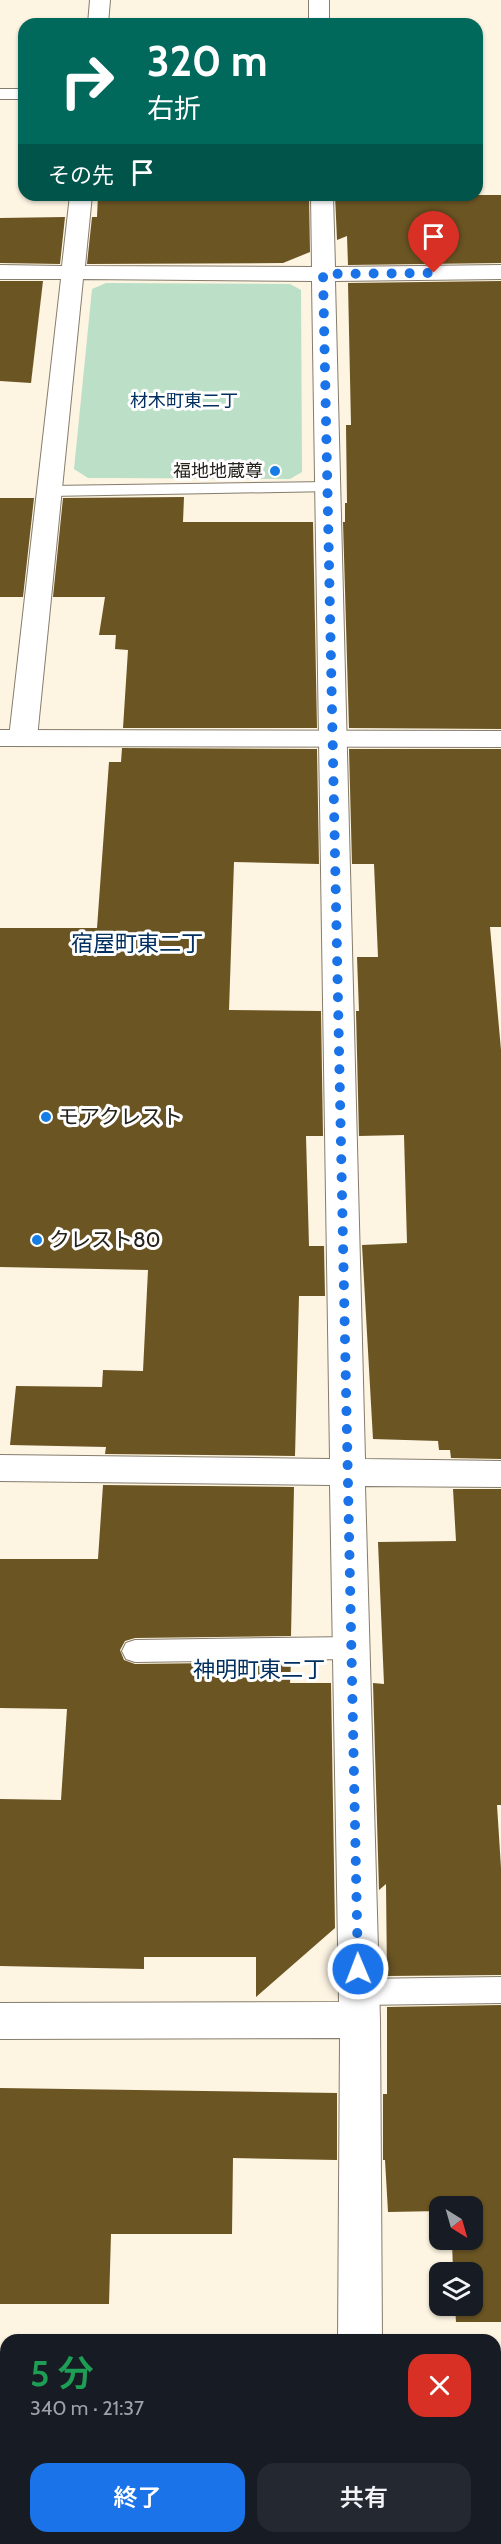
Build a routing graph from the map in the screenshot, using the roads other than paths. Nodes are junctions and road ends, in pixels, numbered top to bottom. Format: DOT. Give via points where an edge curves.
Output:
graph roads {
  1 [pos="100,0"];
  2 [pos="319,0"];
  3 [pos="98,18"];
  4 [pos="319,18"];
  5 [pos="0,94"];
  6 [pos="18,94"];
  7 [pos="80,201"];
  8 [pos="322,201"];
  9 [pos="0,272"];
  10 [pos="501,272"];
  11 [pos="74,273"];
  12 [pos="323,274"];
  13 [pos="327,487"];
  14 [pos="50,491"];
  15 [pos="11,738"];
  16 [pos="501,739"];
  17 [pos="331,740"];
  18 [pos="0,1468"];
  19 [pos="347,1473"];
  20 [pos="501,1474"];
  21 [pos="351,1648"];
  22 [pos="135,1651"];
  23 [pos="501,1990"];
  24 [pos="359,2006"];
  25 [pos="0,2021"];
  26 [pos="360,2334"];
  1 -- 3 [label="street"];
  2 -- 4 [label="street"];
  5 -- 6 [label="lane"];
  7 -- 11 [label="street"];
  8 -- 12 [label="street"];
  9 -- 11 [label="street"];
  10 -- 12 [label="street"];
  11 -- 12 [label="street"];
  11 -- 14 [label="street"];
  12 -- 13 [label="street"];
  13 -- 14 [label="lane"];
  13 -- 17 [label="street"];
  14 -- 15 [label="street"];
  15 -- 17 [label="street"];
  16 -- 17 [label="street"];
  17 -- 19 [label="street"];
  18 -- 19 [label="street"];
  19 -- 20 [label="street"];
  19 -- 21 [label="street"];
  21 -- 22 [label="lane"];
  21 -- 24 [label="street"];
  23 -- 24 [label="lane"];
  24 -- 25 [label="street"];
  24 -- 26 [label="street"];
}
